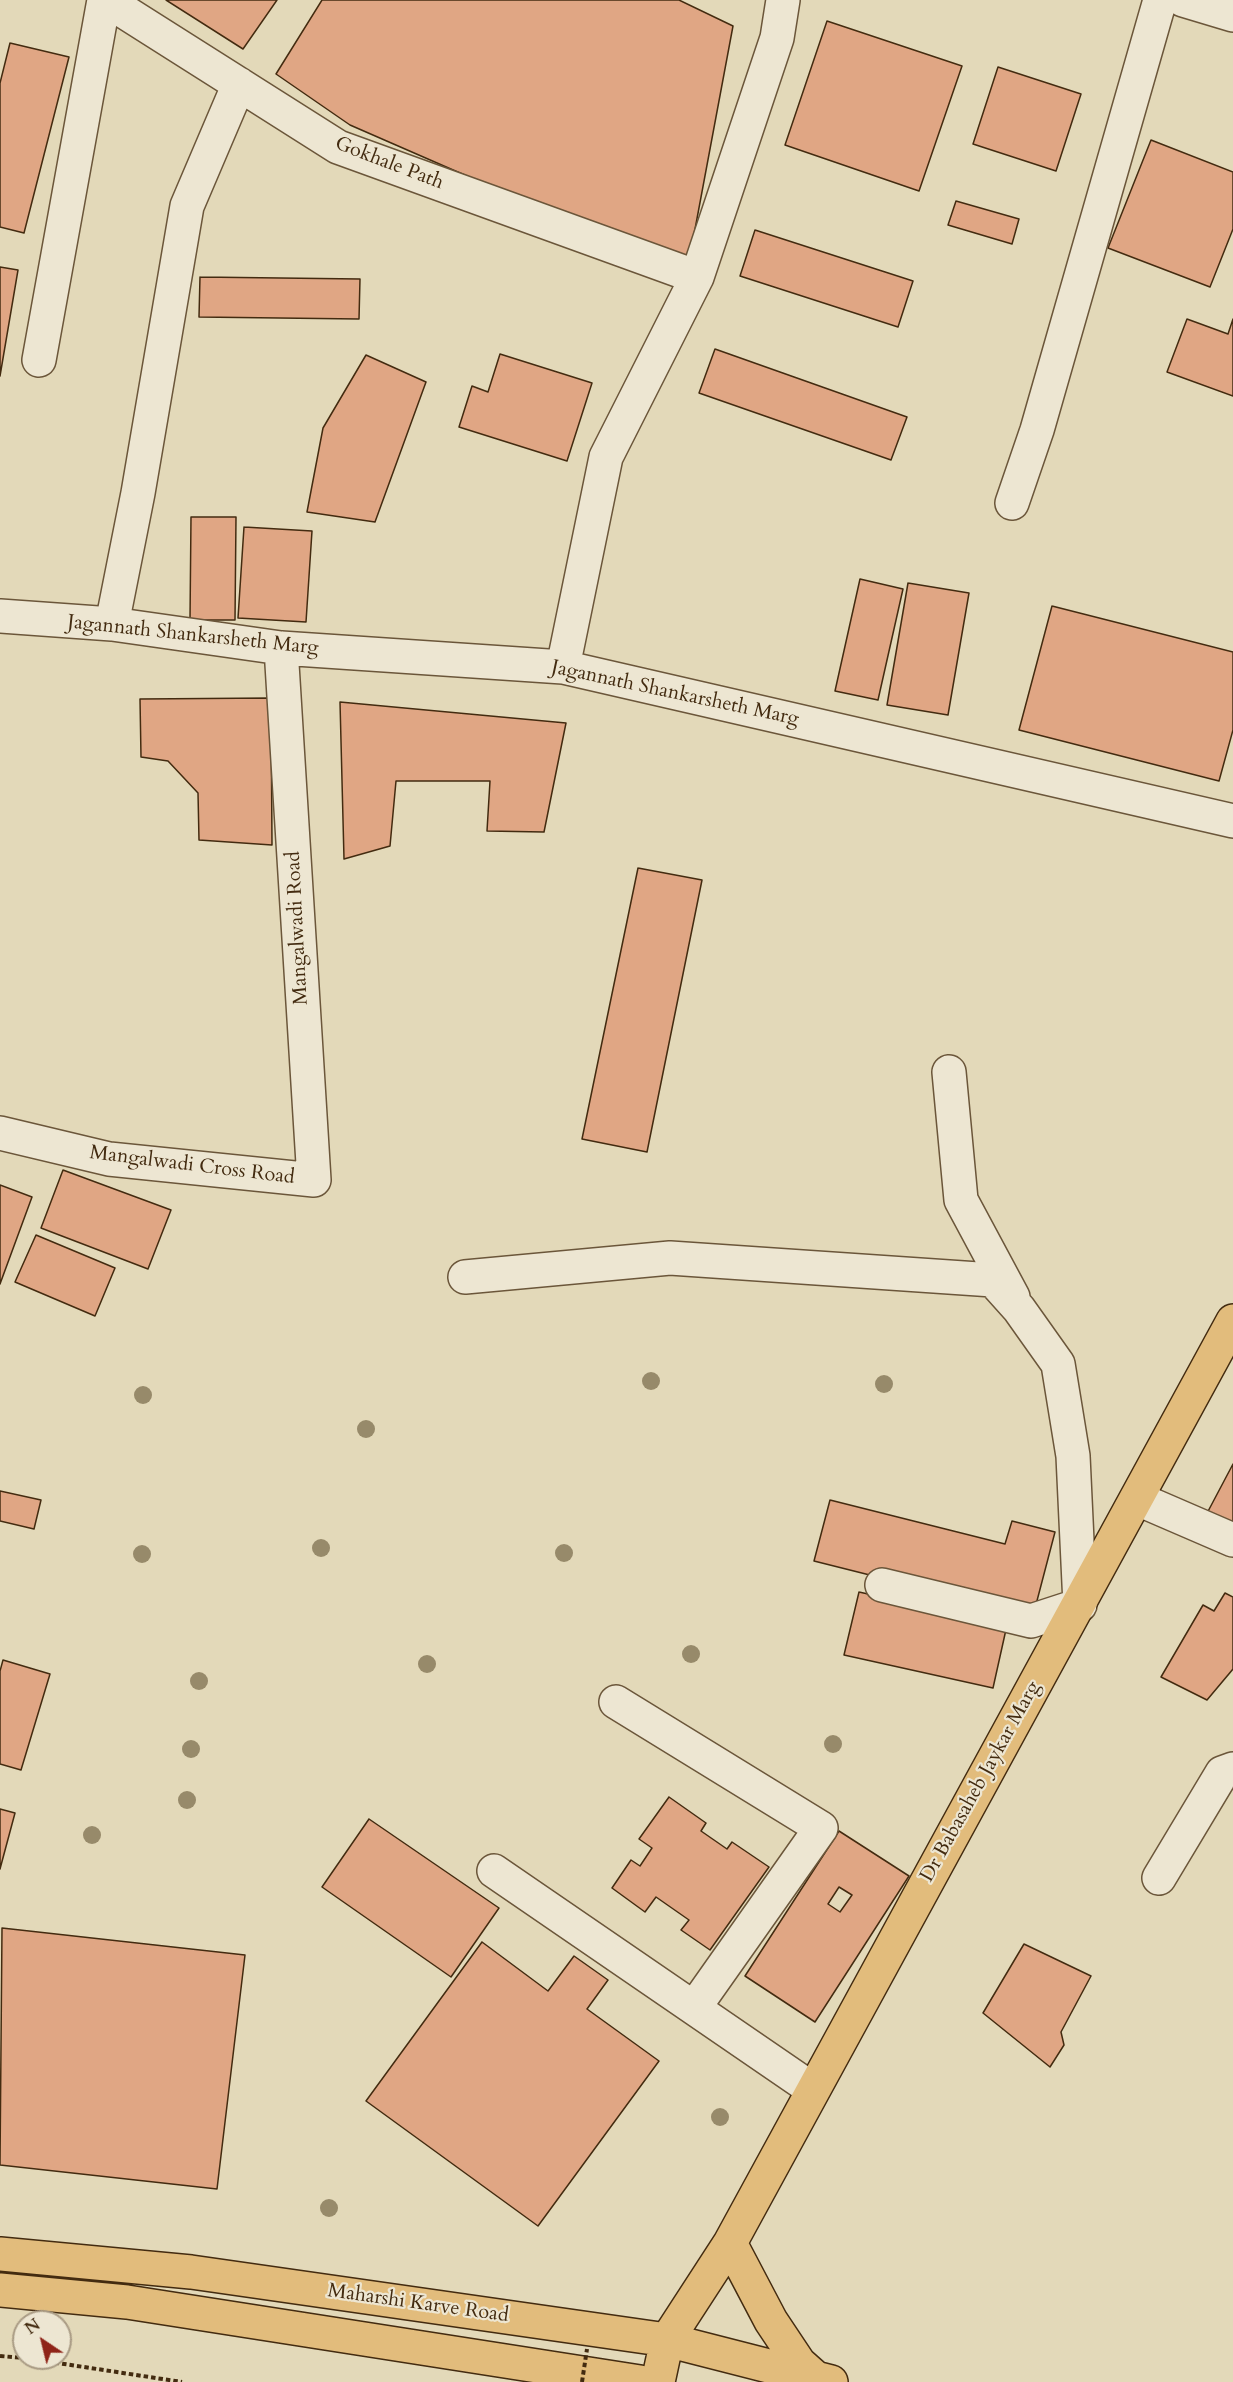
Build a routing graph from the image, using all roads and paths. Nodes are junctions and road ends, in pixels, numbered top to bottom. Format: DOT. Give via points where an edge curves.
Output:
graph roads {
  1 [pos="105,0"];
  2 [pos="783,0"];
  3 [pos="1160,0"];
  4 [pos="1183,0"];
  5 [pos="1233,15"];
  6 [pos="239,84"];
  7 [pos="697,277"];
  8 [pos="39,360"];
  9 [pos="1012,503"];
  10 [pos="0,616"];
  11 [pos="112,624"];
  12 [pos="282,662"];
  13 [pos="563,667"];
  14 [pos="1233,822"];
  15 [pos="949,1072"];
  16 [pos="0,1133"];
  17 [pos="314,1180"];
  18 [pos="465,1278"];
  19 [pos="1019,1309"];
  20 [pos="1233,1321"];
  21 [pos="1138,1499"];
  22 [pos="1233,1540"];
  23 [pos="882,1585"];
  24 [pos="1080,1605"];
  25 [pos="616,1702"];
  26 [pos="1233,1769"];
  27 [pos="494,1871"];
  28 [pos="1159,1878"];
  29 [pos="694,2008"];
  30 [pos="812,2089"];
  31 [pos="730,2243"];
  32 [pos="0,2253"];
  33 [pos="0,2290"];
  34 [pos="667,2340"];
  35 [pos="587,2349"];
  36 [pos="72,2365"];
  37 [pos="824,2380"];
  38 [pos="182,2382"];
  39 [pos="582,2382"];
  40 [pos="640,2382"];
  41 [pos="658,2382"];
  1 -- 6 [label="street, Gokhale Path"];
  1 -- 8 [label="street"];
  2 -- 7 [label="street" via="777,38"];
  3 -- 9 [label="street" via="1037,429"];
  4 -- 5 [label="street"];
  6 -- 7 [label="street, Gokhale Path" via="339,147"];
  6 -- 11 [label="street" via="187,206"];
  7 -- 13 [label="street" via="606,457"];
  10 -- 11 [label="street, Jagannath Shankarsheth Marg"];
  11 -- 12 [label="street, Jagannath Shankarsheth Marg"];
  12 -- 13 [label="street, Jagannath Shankarsheth Marg"];
  12 -- 17 [label="street, Mangalwadi Road"];
  13 -- 14 [label="street, Jagannath Shankarsheth Marg"];
  15 -- 19 [label="street" via="961,1200"];
  16 -- 17 [label="street, Mangalwadi Cross Road" via="109,1159"];
  18 -- 19 [label="street" via="670,1258 993,1280"];
  19 -- 24 [label="street" via="1058,1364 1073,1456"];
  20 -- 21 [label="main road, Dr Babasaheb Jaykar Marg"];
  21 -- 22 [label="street"];
  21 -- 24 [label="main road, Dr Babasaheb Jaykar Marg"];
  23 -- 24 [label="street" via="1031,1621"];
  24 -- 30 [label="main road, Dr Babasaheb Jaykar Marg"];
  25 -- 29 [label="street" via="821,1828"];
  26 -- 28 [label="street" via="1222,1773"];
  27 -- 29 [label="street"];
  29 -- 30 [label="street"];
  30 -- 31 [label="main road, Dr Babasaheb Jaykar Marg"];
  31 -- 34 [label="main road, Dr Babasaheb Jaykar Marg"];
  31 -- 37 [label="main road" via="771,2321 799,2362"];
  32 -- 34 [label="main road, Maharshi Karve Road" via="191,2272"];
  33 -- 40 [label="main road" via="127,2302"];
  34 -- 37 [label="main road, Maharshi Karve Road"];
  34 -- 41 [label="main road"];
  35 -- 39 [label="path, bridge"];
  36 -- 38 [label="path"];
}
